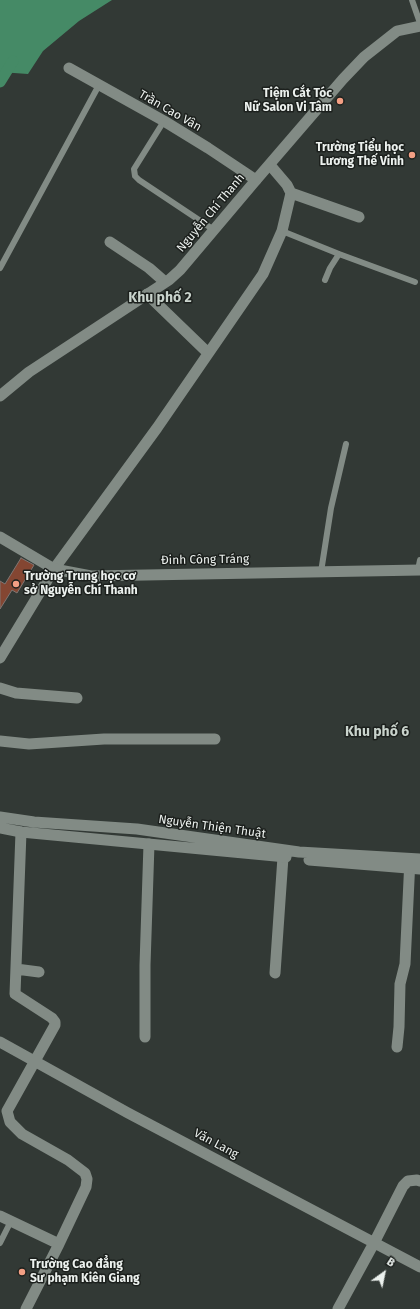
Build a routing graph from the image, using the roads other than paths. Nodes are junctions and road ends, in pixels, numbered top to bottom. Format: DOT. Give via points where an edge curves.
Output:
graph roads {
  1 [pos="412,0"];
  2 [pos="420,23"];
  3 [pos="420,26"];
  4 [pos="69,68"];
  5 [pos="99,85"];
  6 [pos="164,121"];
  7 [pos="270,165"];
  8 [pos="256,180"];
  9 [pos="291,193"];
  10 [pos="359,217"];
  11 [pos="214,230"];
  12 [pos="282,231"];
  13 [pos="110,242"];
  14 [pos="339,254"];
  15 [pos="0,268"];
  16 [pos="325,280"];
  17 [pos="165,282"];
  18 [pos="415,282"];
  19 [pos="147,294"];
  20 [pos="208,354"];
  21 [pos="0,396"];
  22 [pos="346,444"];
  23 [pos="0,536"];
  24 [pos="419,567"];
  25 [pos="54,569"];
  26 [pos="321,572"];
  27 [pos="0,658"];
  28 [pos="0,688"];
  29 [pos="76,698"];
  30 [pos="215,739"];
  31 [pos="0,741"];
  32 [pos="0,817"];
  33 [pos="0,828"];
  34 [pos="21,832"];
  35 [pos="149,844"];
  36 [pos="232,847"];
  37 [pos="283,857"];
  38 [pos="415,864"];
  39 [pos="16,969"];
  40 [pos="40,972"];
  41 [pos="275,973"];
  42 [pos="145,1037"];
  43 [pos="0,1042"];
  44 [pos="397,1047"];
  45 [pos="35,1061"];
  46 [pos="420,1182"];
  47 [pos="0,1216"];
  48 [pos="11,1221"];
  49 [pos="0,1243"];
  50 [pos="374,1243"];
  51 [pos="59,1244"];
  52 [pos="420,1267"];
  53 [pos="26,1309"];
  54 [pos="338,1309"];
  1 -- 2 [label="lane"];
  3 -- 7 [label="street, Nguyễn Chí Thanh" via="397,31 364,58"];
  4 -- 5 [label="street, Trần Cao Vân"];
  5 -- 6 [label="street, Trần Cao Vân"];
  5 -- 15 [label="lane"];
  6 -- 8 [label="street, Trần Cao Vân"];
  6 -- 11 [label="lane" via="134,169 134,176"];
  7 -- 8 [label="street, Nguyễn Chí Thanh"];
  7 -- 9 [label="street"];
  8 -- 11 [label="street, Nguyễn Chí Thanh"];
  9 -- 10 [label="street"];
  9 -- 12 [label="street"];
  11 -- 17 [label="street, Nguyễn Chí Thanh" via="190,260"];
  12 -- 14 [label="lane"];
  12 -- 20 [label="street" via="263,274"];
  13 -- 17 [label="street"];
  14 -- 16 [label="lane"];
  14 -- 18 [label="lane"];
  17 -- 19 [label="street, Nguyễn Chí Thanh"];
  19 -- 20 [label="street"];
  19 -- 21 [label="street, Nguyễn Chí Thanh" via="29,372"];
  20 -- 25 [label="street"];
  22 -- 26 [label="lane" via="331,508"];
  23 -- 25 [label="street, Đinh Công Tráng"];
  24 -- 26 [label="street, Đinh Công Tráng"];
  25 -- 26 [label="street, Đinh Công Tráng" via="91,576"];
  25 -- 27 [label="street"];
  28 -- 29 [label="street"];
  30 -- 31 [label="street" via="104,739 29,744"];
  32 -- 36 [label="street, Nguyễn Thiện Thuật" via="34,822 137,829"];
  33 -- 34 [label="street, Nguyễn Thiện Thuật"];
  34 -- 35 [label="street, Nguyễn Thiện Thuật"];
  34 -- 39 [label="street"];
  35 -- 36 [label="street, Nguyễn Thiện Thuật"];
  35 -- 42 [label="street"];
  36 -- 37 [label="street, Nguyễn Thiện Thuật"];
  36 -- 38 [label="street, Nguyễn Thiện Thuật"];
  37 -- 38 [label="street, Nguyễn Thiện Thuật"];
  37 -- 41 [label="street"];
  38 -- 44 [label="street" via="400,984"];
  39 -- 40 [label="street"];
  39 -- 45 [label="street" via="15,994 55,1022"];
  43 -- 45 [label="street, Văn Lang"];
  45 -- 50 [label="street, Văn Lang"];
  45 -- 51 [label="street" via="7,1111 10,1122 22,1134 68,1160 85,1173 87,1179 86,1187"];
  46 -- 50 [label="street" via="408,1181 403,1186"];
  47 -- 48 [label="street"];
  48 -- 49 [label="lane"];
  48 -- 51 [label="street"];
  50 -- 52 [label="street, Văn Lang"];
  50 -- 54 [label="street"];
  51 -- 53 [label="street"];
}
